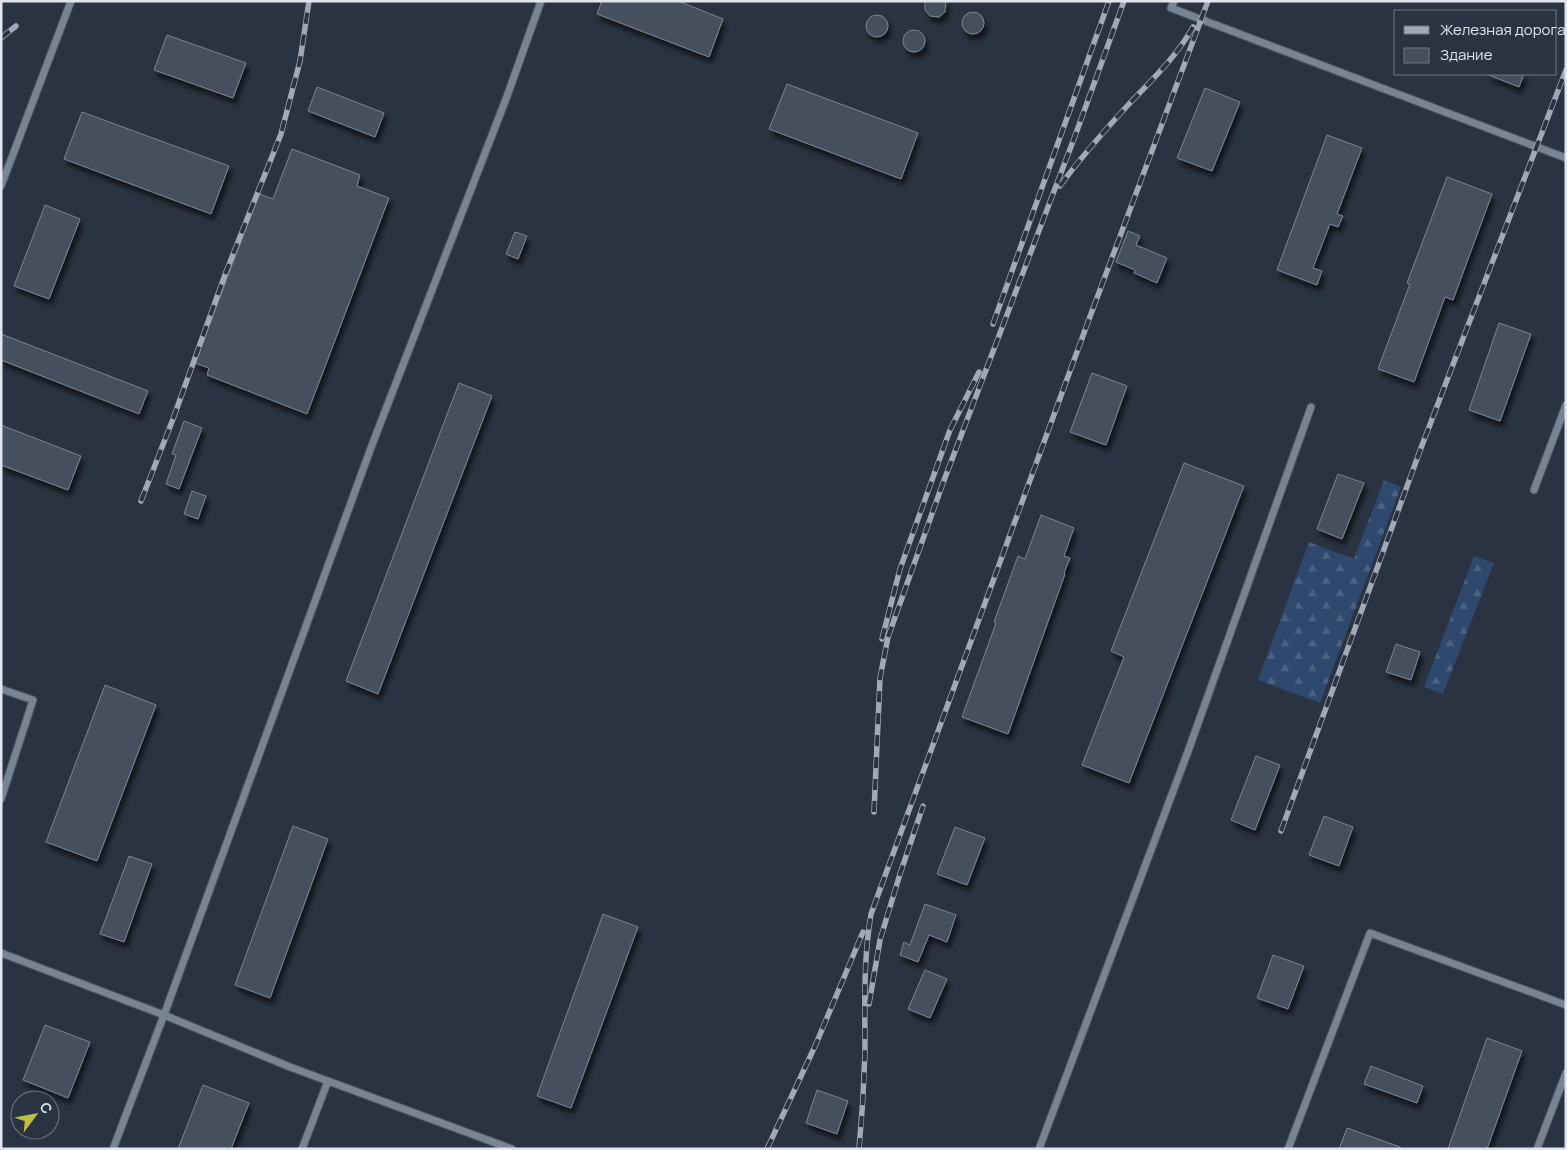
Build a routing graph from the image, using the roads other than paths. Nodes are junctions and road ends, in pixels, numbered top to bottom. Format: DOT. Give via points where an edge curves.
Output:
graph roads {
  1 [pos="71,1"];
  2 [pos="541,1"];
  3 [pos="1174,1"];
  4 [pos="1566,158"];
  5 [pos="1,186"];
  6 [pos="1566,404"];
  7 [pos="1311,407"];
  8 [pos="1534,490"];
  9 [pos="1,688"];
  10 [pos="1,799"];
  11 [pos="1,953"];
  12 [pos="1566,1005"];
  13 [pos="164,1015"];
  14 [pos="1566,1073"];
  15 [pos="328,1081"];
  16 [pos="113,1149"];
  17 [pos="302,1149"];
  18 [pos="512,1149"];
  19 [pos="1039,1149"];
  20 [pos="1288,1149"];
  21 [pos="1538,1149"];
  1 -- 5 [label="lane"];
  2 -- 13 [label="lane" via="372,445"];
  3 -- 4 [label="lane" via="1171,8"];
  6 -- 8 [label="lane"];
  7 -- 19 [label="lane" via="1190,746"];
  9 -- 10 [label="lane" via="33,700"];
  11 -- 13 [label="lane"];
  12 -- 20 [label="lane" via="1370,933"];
  13 -- 15 [label="lane"];
  13 -- 16 [label="lane"];
  14 -- 21 [label="lane"];
  15 -- 17 [label="lane"];
  15 -- 18 [label="lane"];
}
